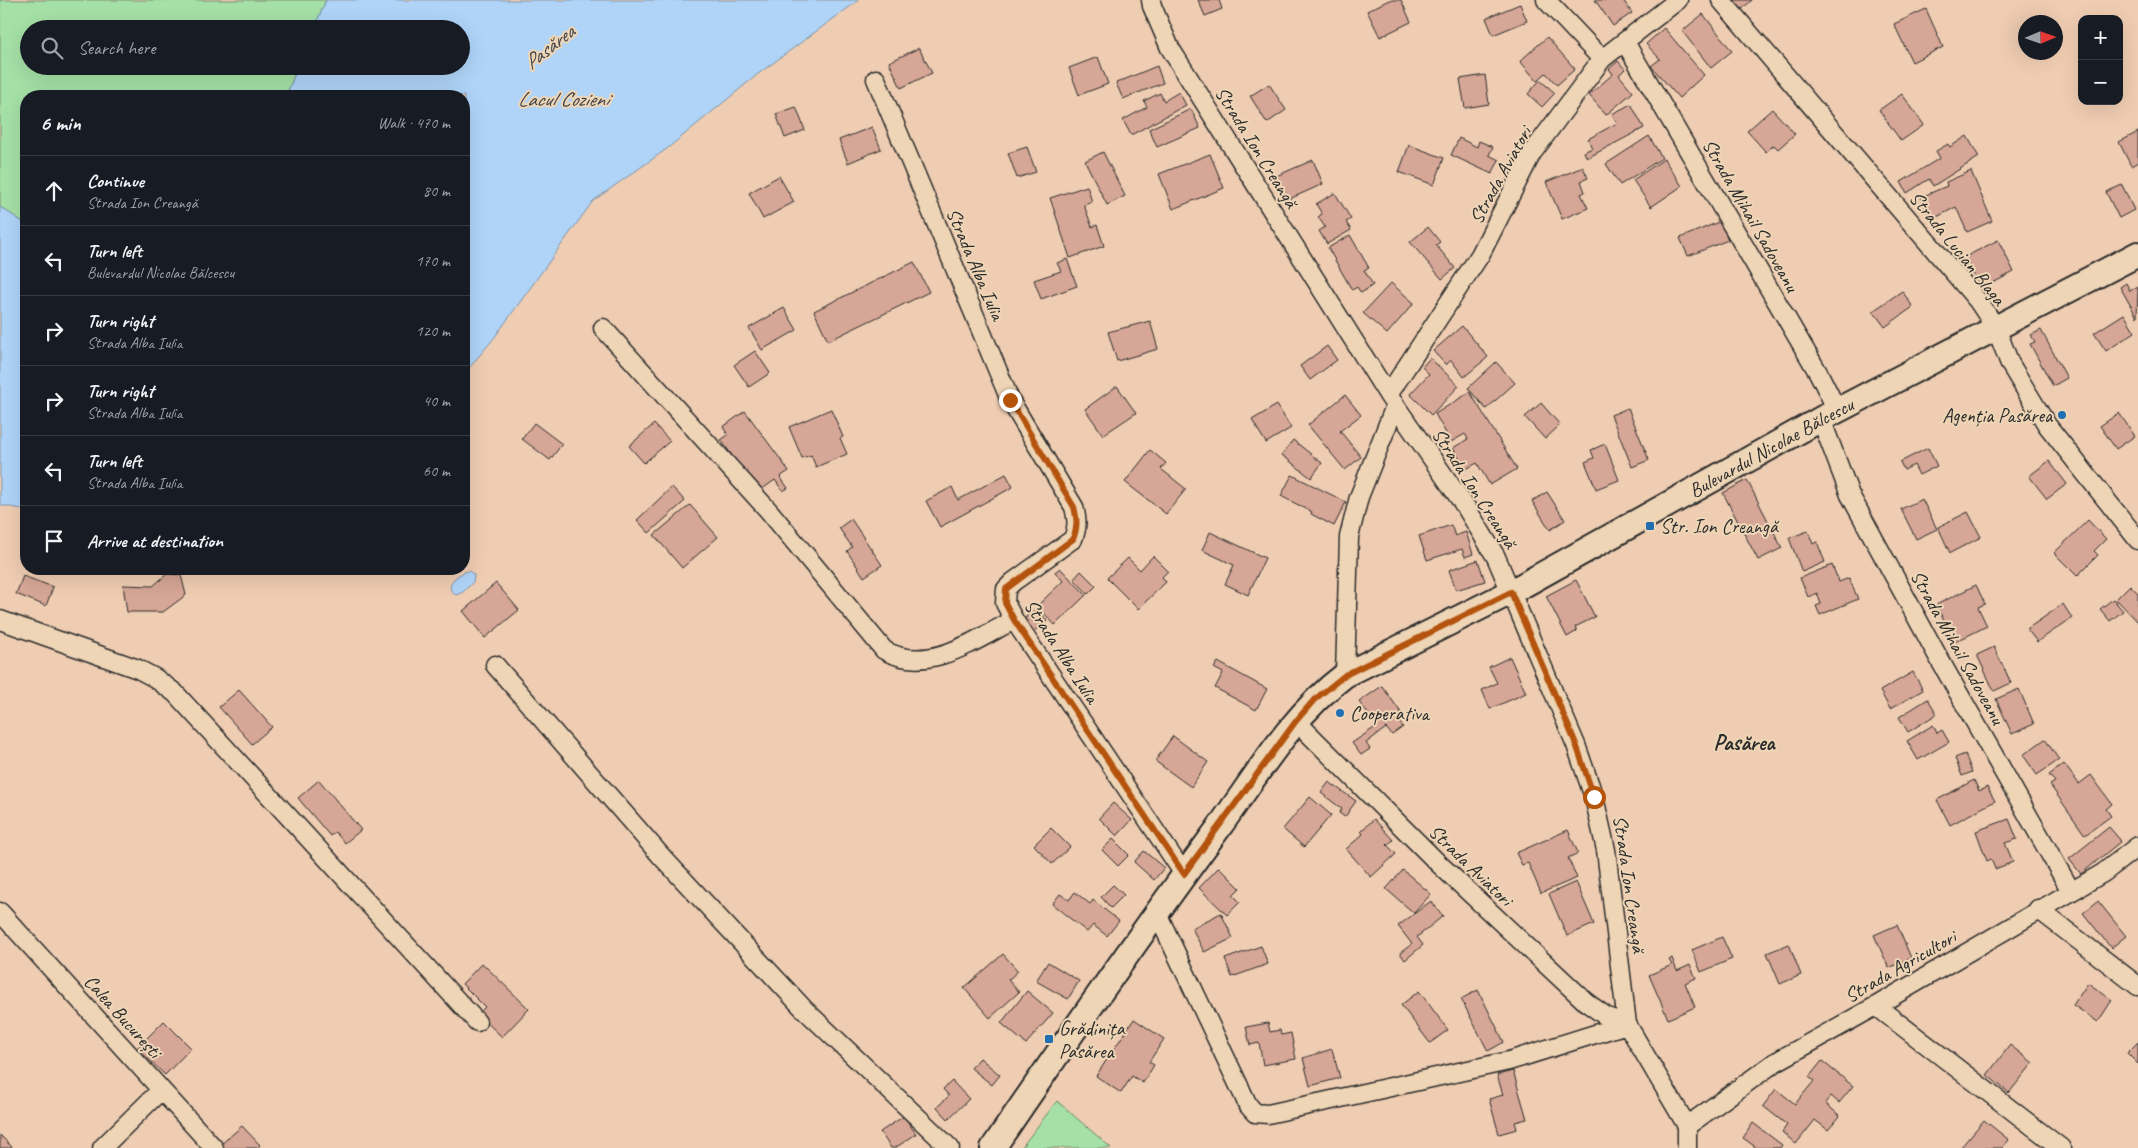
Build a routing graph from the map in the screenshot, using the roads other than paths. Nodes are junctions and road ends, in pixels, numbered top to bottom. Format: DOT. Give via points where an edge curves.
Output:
graph roads {
  1 [pos="1151,0"];
  2 [pos="1546,0"];
  3 [pos="1678,0"];
  4 [pos="1721,0"];
  5 [pos="1625,42"];
  6 [pos="1602,59"];
  7 [pos="876,80"];
  8 [pos="2138,254"];
  9 [pos="603,328"];
  10 [pos="1996,328"];
  11 [pos="1391,401"];
  12 [pos="1829,414"];
  13 [pos="2138,540"];
  14 [pos="1511,592"];
  15 [pos="0,620"];
  16 [pos="1014,620"];
  17 [pos="495,665"];
  18 [pos="1345,675"];
  19 [pos="1296,721"];
  20 [pos="2138,846"];
  21 [pos="1184,874"];
  22 [pos="2071,891"];
  23 [pos="2038,910"];
  24 [pos="0,912"];
  25 [pos="1157,913"];
  26 [pos="2138,986"];
  27 [pos="1876,1006"];
  28 [pos="477,1022"];
  29 [pos="1627,1024"];
  30 [pos="161,1090"];
  31 [pos="1687,1126"];
  32 [pos="102,1148"];
  33 [pos="214,1148"];
  34 [pos="950,1148"];
  35 [pos="993,1148"];
  36 [pos="1687,1148"];
  37 [pos="2061,1148"];
  1 -- 11 [label="street, Strada Ion Creangă" via="1170,48"];
  2 -- 6 [label="street"];
  3 -- 5 [label="street, Strada Aviatori"];
  4 -- 10 [label="street, Strada Lucian Blaga" via="1978,301"];
  5 -- 6 [label="street, Strada Aviatori"];
  5 -- 12 [label="street, Strada Mihail Sadoveanu" via="1819,374"];
  6 -- 11 [label="street, Strada Aviatori" via="1532,153 1480,255"];
  7 -- 16 [label="street, Strada Alba Iulia" via="1010,400 1074,507 1077,530 1073,539 1006,589 1005,603"];
  8 -- 10 [label="main road, Bulevardul Nicolae Bălcescu"];
  9 -- 16 [label="street" via="769,511 884,650 910,659 931,657 955,650"];
  10 -- 12 [label="main road, Bulevardul Nicolae Bălcescu"];
  10 -- 13 [label="street, Strada Lucian Blaga" via="2010,364 2047,425"];
  11 -- 14 [label="street, Strada Ion Creangă" via="1467,509 1496,557"];
  11 -- 18 [label="street, Strada Aviatori" via="1359,498 1350,537"];
  12 -- 14 [label="main road, Bulevardul Nicolae Bălcescu"];
  12 -- 22 [label="street, Strada Mihail Sadoveanu" via="1850,495"];
  14 -- 18 [label="main road, Bulevardul Nicolae Bălcescu"];
  14 -- 29 [label="street, Strada Ion Creangă" via="1576,744 1594,797 1606,850"];
  15 -- 28 [label="street" via="138,669 175,693"];
  16 -- 21 [label="street, Strada Alba Iulia"];
  17 -- 34 [label="street" via="662,857 804,1009"];
  18 -- 19 [label="main road, Bulevardul Nicolae Bălcescu" via="1314,700"];
  19 -- 21 [label="main road, Bulevardul Nicolae Bălcescu"];
  19 -- 29 [label="street, Strada Aviatori" via="1438,863 1572,989 1607,1017"];
  20 -- 22 [label="street, Strada Agricultori"];
  21 -- 25 [label="main road, Bulevardul Nicolae Bălcescu"];
  22 -- 23 [label="street, Strada Agricultori"];
  23 -- 26 [label="street"];
  23 -- 27 [label="street, Strada Agricultori"];
  24 -- 30 [label="street, Calea București"];
  25 -- 29 [label="street" via="1248,1105 1255,1112 1268,1114 1509,1061"];
  25 -- 35 [label="main road, Bulevardul Nicolae Bălcescu"];
  27 -- 31 [label="street, Strada Agricultori" via="1774,1063"];
  27 -- 37 [label="street"];
  29 -- 31 [label="street, Strada Ion Creangă"];
  30 -- 32 [label="street"];
  30 -- 33 [label="street, Calea București"];
  31 -- 36 [label="street"];
}
